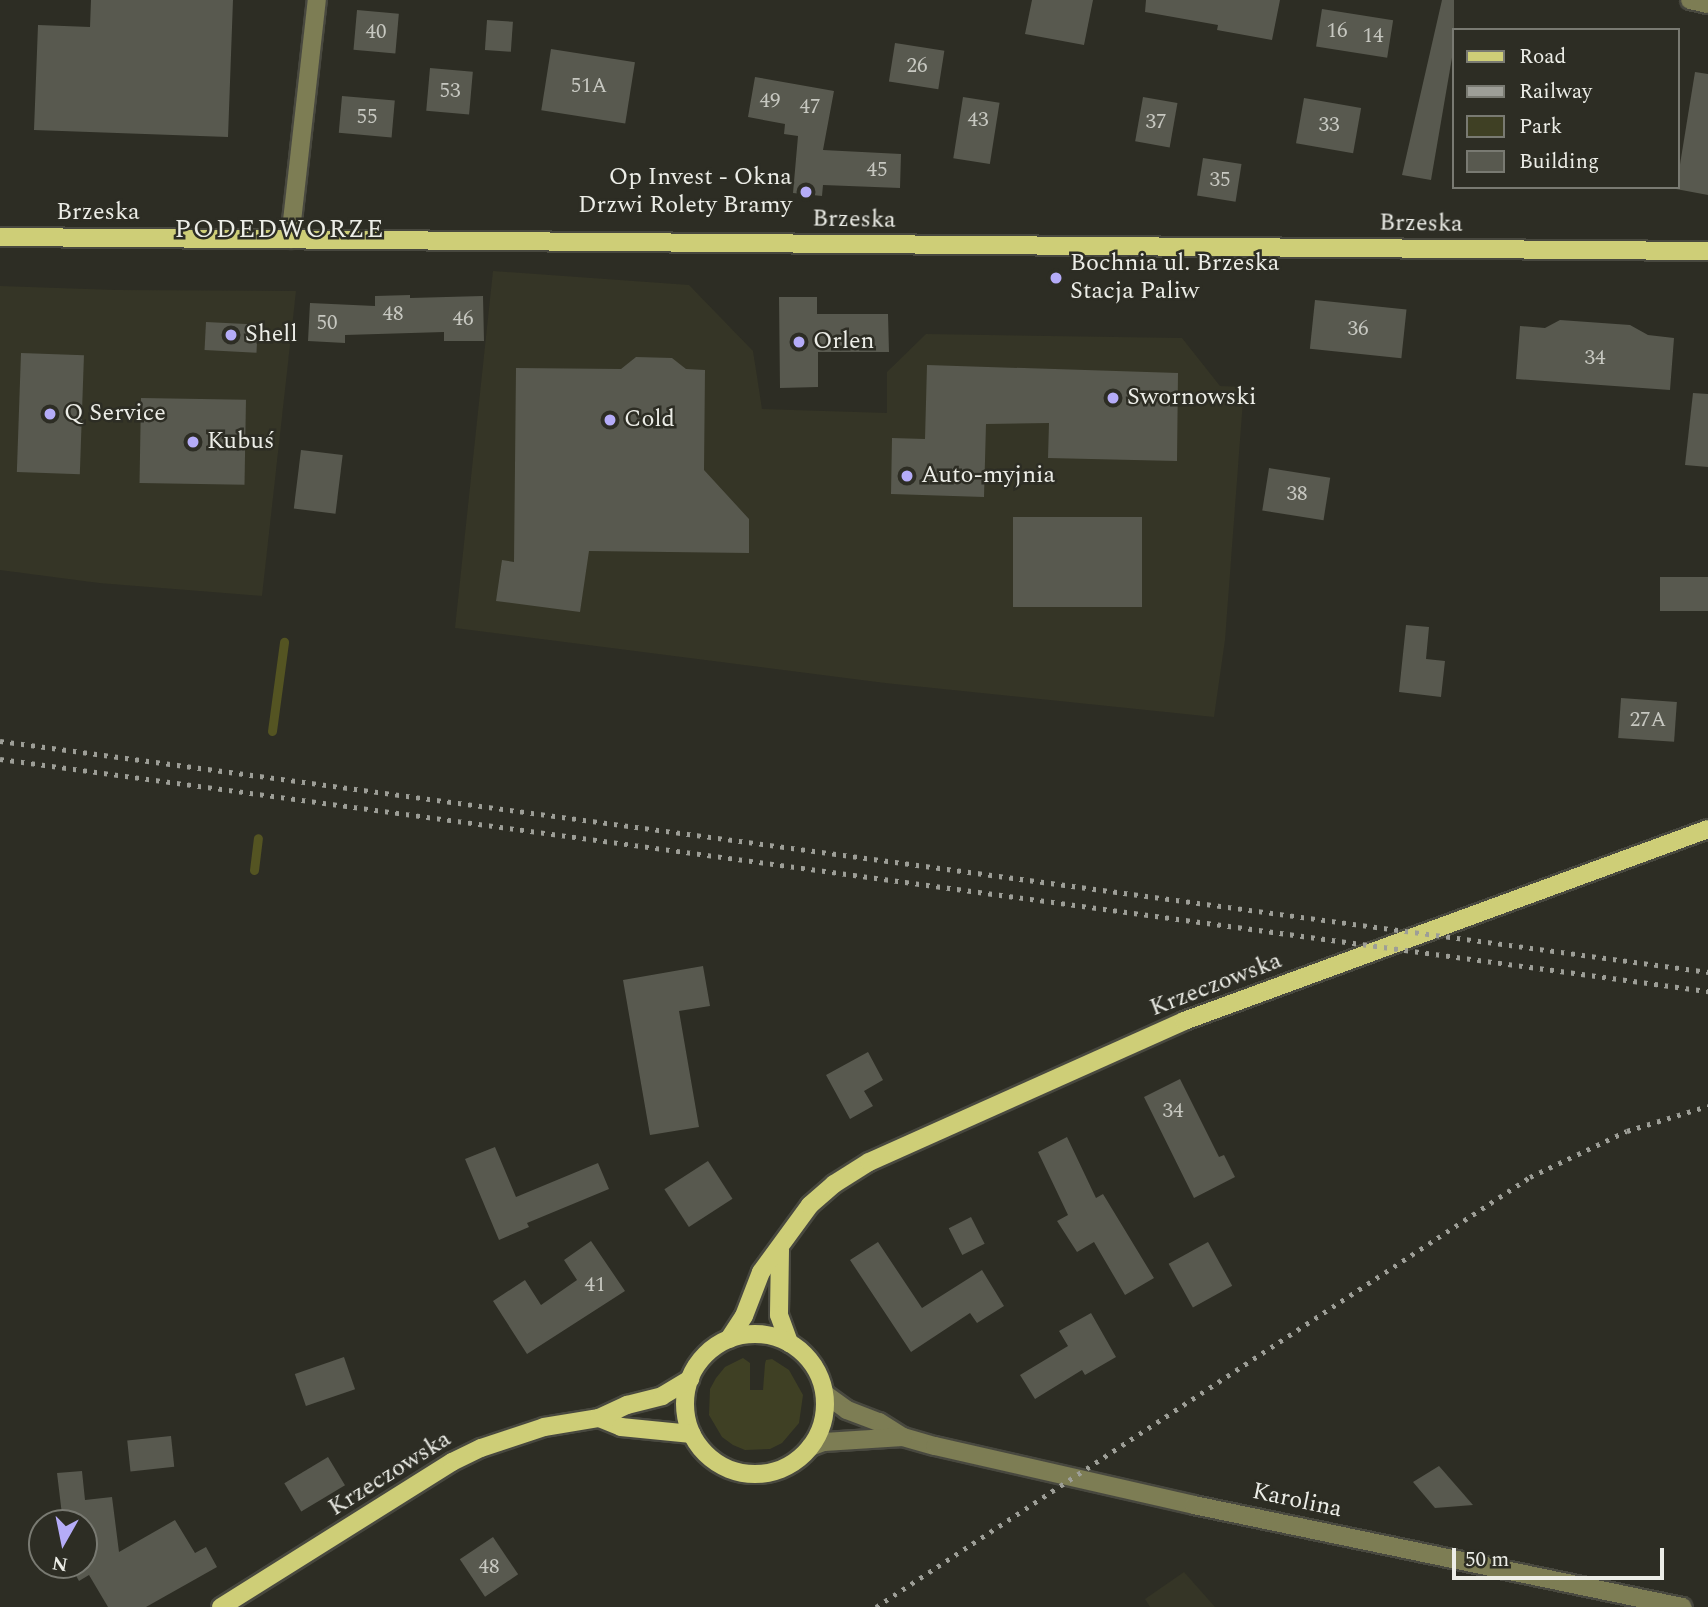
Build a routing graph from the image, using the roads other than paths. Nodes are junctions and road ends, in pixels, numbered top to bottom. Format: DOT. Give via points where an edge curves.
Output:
graph roads {
  1 [pos="317,0"];
  2 [pos="1690,0"];
  3 [pos="1708,4"];
  4 [pos="0,237"];
  5 [pos="290,239"];
  6 [pos="1708,251"];
  7 [pos="1708,829"];
  8 [pos="780,1250"];
  9 [pos="729,1339"];
  10 [pos="789,1343"];
  11 [pos="690,1379"];
  12 [pos="825,1394"];
  13 [pos="599,1418"];
  14 [pos="692,1434"];
  15 [pos="903,1437"];
  16 [pos="810,1447"];
  17 [pos="220,1607"];
  18 [pos="1682,1607"];
  1 -- 5 [label="street"];
  2 -- 3 [label="street"];
  4 -- 5 [label="main road, Brzeska"];
  5 -- 6 [label="main road, Brzeska"];
  7 -- 8 [label="main road, Krzeczowska" via="1184,1021 888,1152 821,1194"];
  8 -- 9 [label="main road, Krzeczowska" via="754,1284 744,1316"];
  8 -- 10 [label="main road" via="779,1315"];
  9 -- 10 [label="main road" via="758,1334"];
  9 -- 11 [label="main road" via="705,1355"];
  10 -- 12 [label="main road" via="813,1364"];
  11 -- 13 [label="main road, Krzeczowska" via="662,1396"];
  11 -- 14 [label="main road" via="685,1407"];
  12 -- 15 [label="street, Karolina" via="846,1410"];
  12 -- 16 [label="main road" via="822,1426"];
  13 -- 14 [label="main road, Krzeczowska" via="621,1427"];
  13 -- 17 [label="main road, Krzeczowska" via="544,1427 452,1462"];
  14 -- 16 [label="main road" via="709,1457 747,1473 779,1470"];
  15 -- 16 [label="street, Karolina"];
  15 -- 18 [label="street, Karolina" via="1202,1507"];
}
